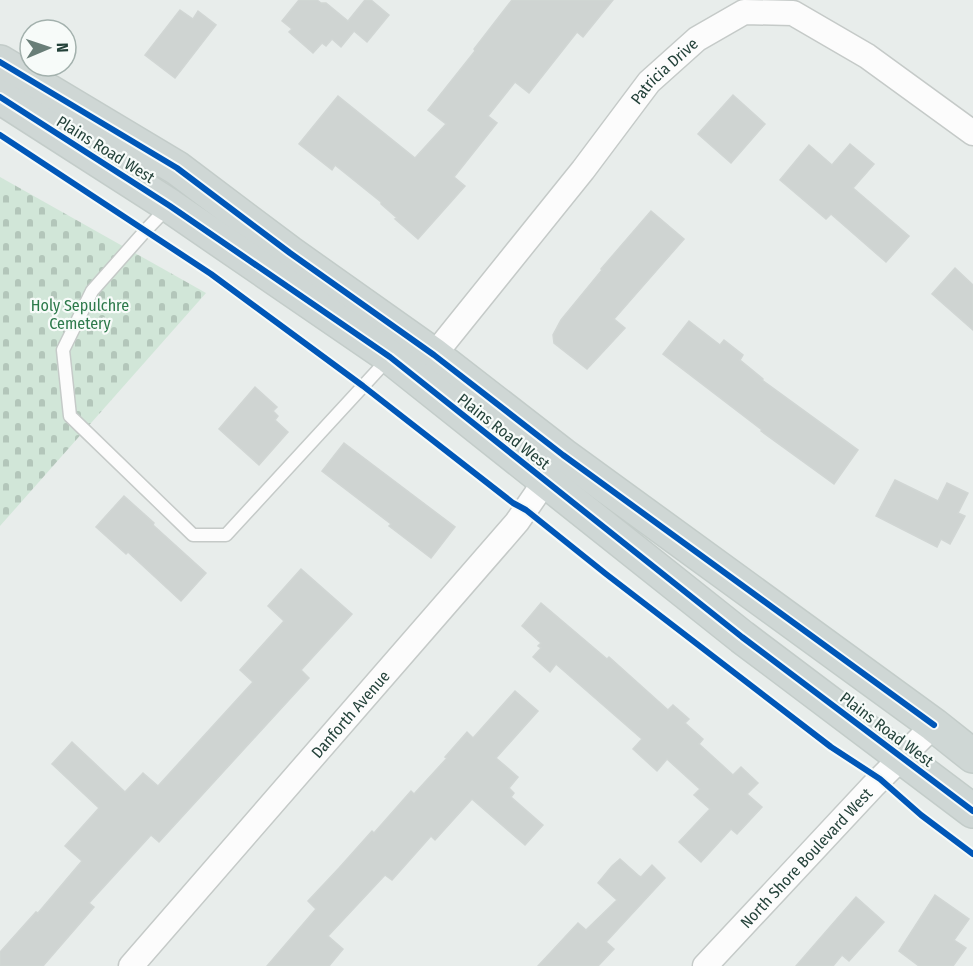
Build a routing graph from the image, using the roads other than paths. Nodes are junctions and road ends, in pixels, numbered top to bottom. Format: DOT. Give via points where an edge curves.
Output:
graph roads {
  1 [pos="0,62"];
  2 [pos="0,97"];
  3 [pos="973,133"];
  4 [pos="170,206"];
  5 [pos="434,355"];
  6 [pos="390,357"];
  7 [pos="554,468"];
  8 [pos="934,725"];
  9 [pos="973,756"];
  10 [pos="903,757"];
  11 [pos="973,811"];
  12 [pos="131,966"];
  13 [pos="705,966"];
  1 -- 5 [label="main road, Plains Road West" via="177,168"];
  2 -- 4 [label="main road, Plains Road West"];
  3 -- 5 [label="street, Patricia Drive" via="867,56 793,13 744,12 697,39 649,82 583,171"];
  4 -- 6 [label="main road, Plains Road West"];
  4 -- 6 [label="lane" via="92,291 63,350 70,416 193,535 226,535"];
  5 -- 7 [label="main road, Plains Road West"];
  6 -- 7 [label="main road, Plains Road West"];
  7 -- 8 [label="main road, Plains Road West"];
  7 -- 10 [label="main road, Plains Road West" via="742,637"];
  7 -- 12 [label="street, Danforth Avenue" via="509,532"];
  8 -- 9 [label="main road, Plains Road West"];
  8 -- 10 [label="street, North Shore Boulevard West"];
  10 -- 11 [label="main road, Plains Road West"];
  10 -- 13 [label="street, North Shore Boulevard West"];
}
